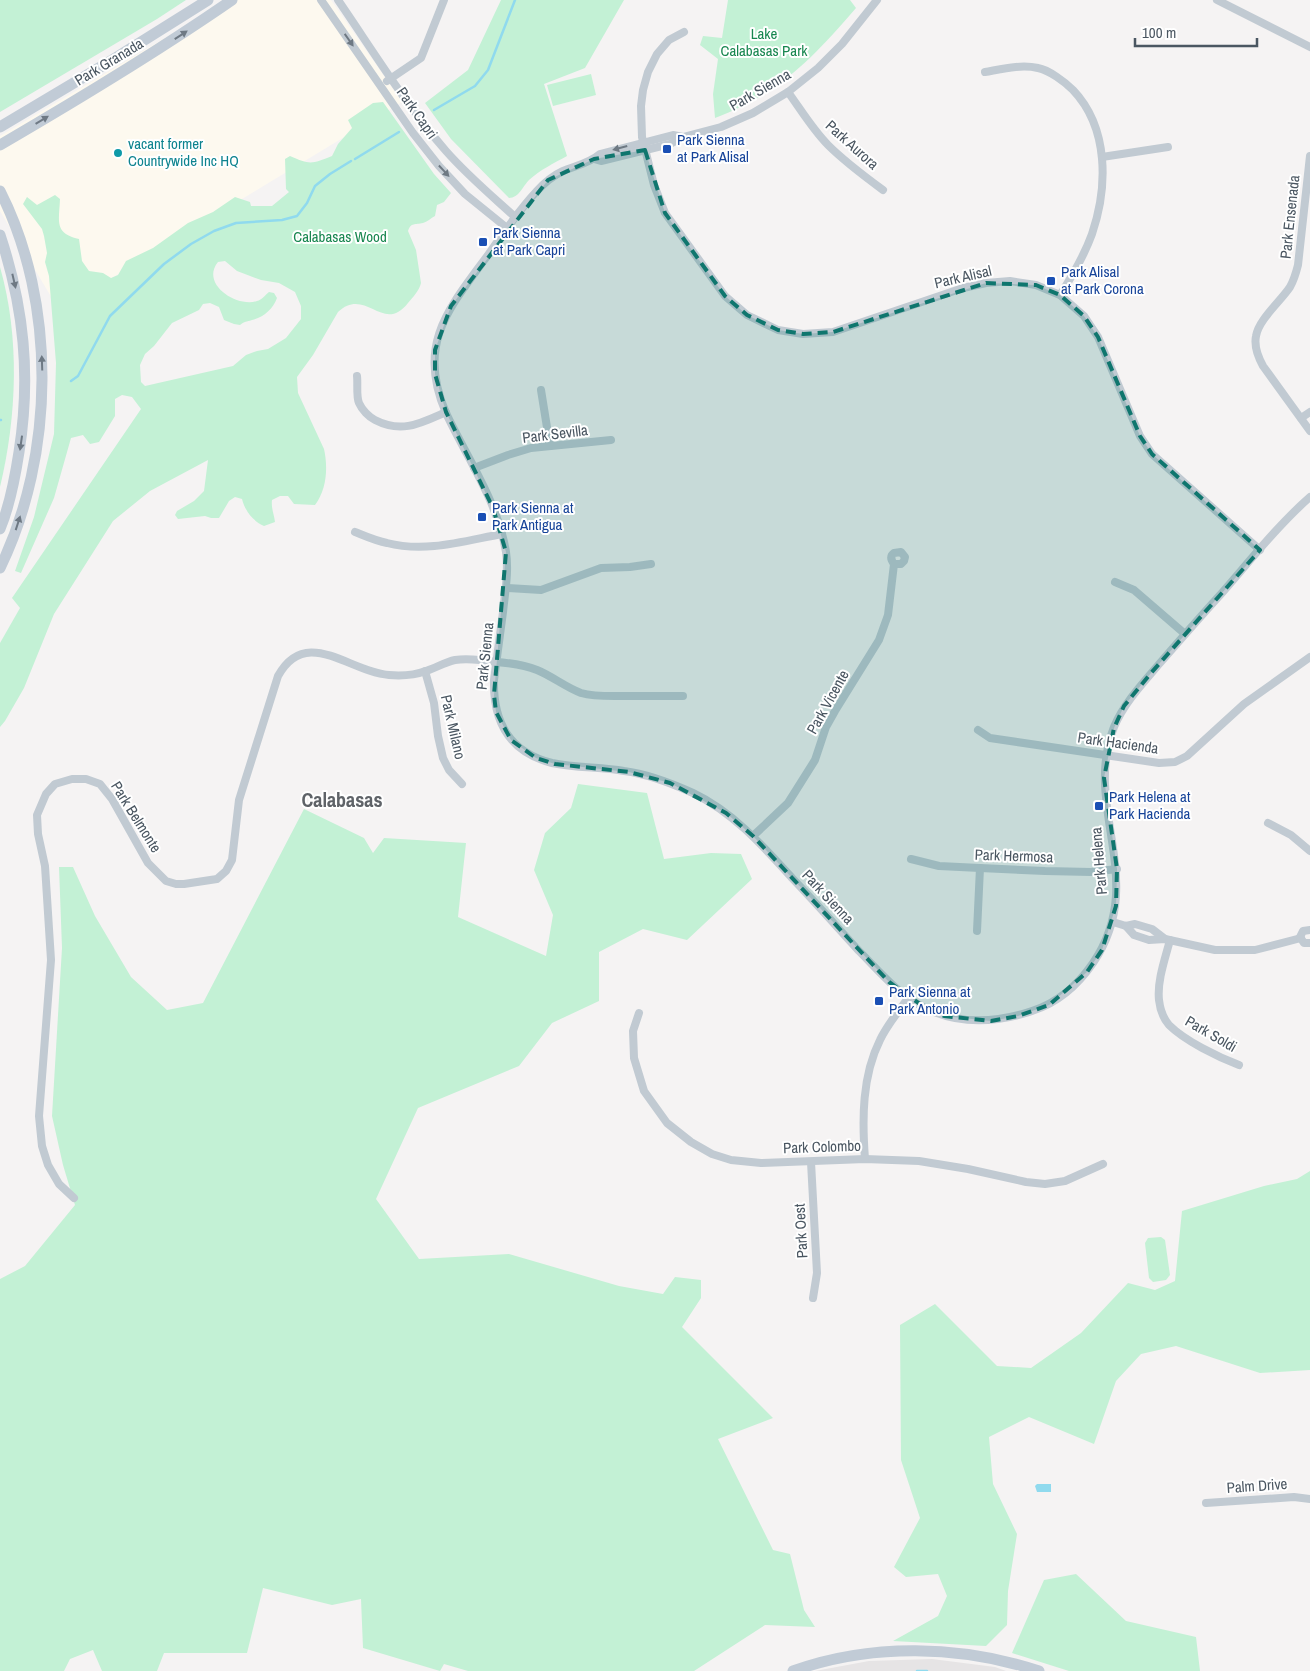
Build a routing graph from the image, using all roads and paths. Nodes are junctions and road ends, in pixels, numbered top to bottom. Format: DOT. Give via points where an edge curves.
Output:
graph roads {
  1 [pos="208,0"];
  2 [pos="232,0"];
  3 [pos="321,0"];
  4 [pos="338,0"];
  5 [pos="444,0"];
  6 [pos="877,0"];
  7 [pos="1219,0"];
  8 [pos="684,32"];
  9 [pos="1310,47"];
  10 [pos="985,72"];
  11 [pos="391,78"];
  12 [pos="381,85"];
  13 [pos="788,92"];
  14 [pos="0,126"];
  15 [pos="0,144"];
  16 [pos="644,146"];
  17 [pos="1168,147"];
  18 [pos="1310,156"];
  19 [pos="1102,157"];
  20 [pos="883,190"];
  21 [pos="0,191"];
  22 [pos="515,217"];
  23 [pos="507,228"];
  24 [pos="0,235"];
  25 [pos="1060,295"];
  26 [pos="357,376"];
  27 [pos="541,390"];
  28 [pos="446,412"];
  29 [pos="1310,412"];
  30 [pos="1301,418"];
  31 [pos="1310,431"];
  32 [pos="611,440"];
  33 [pos="550,446"];
  34 [pos="474,468"];
  35 [pos="1310,497"];
  36 [pos="0,529"];
  37 [pos="355,532"];
  38 [pos="502,534"];
  39 [pos="1260,550"];
  40 [pos="651,564"];
  41 [pos="894,564"];
  42 [pos="0,568"];
  43 [pos="1115,582"];
  44 [pos="506,588"];
  45 [pos="1185,634"];
  46 [pos="1310,657"];
  47 [pos="496,662"];
  48 [pos="425,671"];
  49 [pos="683,696"];
  50 [pos="978,730"];
  51 [pos="1106,755"];
  52 [pos="462,784"];
  53 [pos="1268,823"];
  54 [pos="753,836"];
  55 [pos="1310,851"];
  56 [pos="911,859"];
  57 [pos="980,868"];
  58 [pos="1116,869"];
  59 [pos="1113,922"];
  60 [pos="1126,926"];
  61 [pos="1147,928"];
  62 [pos="1310,930"];
  63 [pos="977,931"];
  64 [pos="1144,938"];
  65 [pos="1301,938"];
  66 [pos="1168,940"];
  67 [pos="1310,943"];
  68 [pos="908,998"];
  69 [pos="639,1013"];
  70 [pos="964,1020"];
  71 [pos="1239,1065"];
  72 [pos="865,1159"];
  73 [pos="811,1162"];
  74 [pos="1103,1164"];
  75 [pos="74,1198"];
  76 [pos="813,1298"];
  77 [pos="1310,1499"];
  78 [pos="1206,1503"];
  79 [pos="793,1671"];
  80 [pos="1039,1671"];
  1 -- 14 [label="street, Park Granada" via="114,60"];
  15 -- 2 [label="street, Park Granada, one-way" via="125,71"];
  3 -- 12 [label="street, Park Capri, one-way"];
  4 -- 11 [label="street, Park Capri"];
  5 -- 11 [label="street" via="421,58"];
  6 -- 13 [label="street, Park Sienna" via="842,44"];
  7 -- 9 [label="street"];
  8 -- 16 [label="street, Park Alisal" via="669,40 648,72 641,106"];
  10 -- 19 [label="street" via="1010,67 1039,68 1064,81 1089,112 1099,136"];
  11 -- 12 [label="street"];
  11 -- 22 [label="street, Park Capri" via="447,152"];
  12 -- 23 [label="street, Park Capri, one-way" via="439,166 465,194"];
  13 -- 16 [label="street, Park Sienna" via="721,127 682,137 670,144"];
  13 -- 20 [label="street, Park Aurora" via="828,145"];
  16 -- 22 [label="street, Park Sienna" via="601,161 594,159 562,172 534,193"];
  16 -- 25 [label="street, Park Alisal" via="665,213 724,296 747,315 778,330 803,334 833,332 986,282 1036,285"];
  17 -- 19 [label="street"];
  18 -- 30 [label="street, Park Ensenada" via="1295,278 1259,327 1256,337 1258,356 1263,366"];
  19 -- 25 [label="street" via="1102,178 1093,232 1085,254"];
  42 -- 21 [label="street, one-way" via="33,470 42,380 33,288 19,237"];
  22 -- 23 [label="street, Park Sienna"];
  23 -- 28 [label="street, Park Sienna" via="451,306 440,328 435,350 436,374"];
  24 -- 36 [label="street, one-way" via="21,320 26,382 17,468"];
  25 -- 39 [label="street, Park Alisal" via="1084,316 1098,337 1140,436 1152,454"];
  26 -- 28 [label="street" via="359,402 370,417 386,425 405,427"];
  27 -- 33 [label="street"];
  28 -- 34 [label="street, Park Sienna"];
  29 -- 30 [label="street"];
  30 -- 31 [label="street, Park Ensenada"];
  32 -- 33 [label="street, Park Sevilla"];
  33 -- 34 [label="street, Park Sevilla" via="508,454"];
  34 -- 38 [label="street, Park Sienna"];
  35 -- 39 [label="street, Park Helena"];
  37 -- 38 [label="street" via="388,544 422,547 452,545"];
  38 -- 44 [label="street, Park Sienna" via="506,552"];
  39 -- 45 [label="street, Park Helena"];
  40 -- 44 [label="street" via="601,568 540,590"];
  41 -- 54 [label="street, Park Vicente" via="888,615 880,640 826,727 815,760 788,803"];
  43 -- 45 [label="street" via="1134,590"];
  44 -- 47 [label="street, Park Sienna"];
  45 -- 51 [label="street, Park Helena" via="1124,706"];
  46 -- 51 [label="street, Park Hacienda" via="1244,704 1187,756 1175,762 1158,763"];
  47 -- 48 [label="street, Park Belmonte" via="454,660"];
  47 -- 49 [label="street, Park Belmonte" via="527,666 574,690 596,696"];
  47 -- 54 [label="street, Park Sienna" via="496,712 511,740 522,749 555,764 629,772 670,783 726,813"];
  48 -- 52 [label="street, Park Milano" via="443,758 448,770"];
  48 -- 75 [label="street, Park Belmonte" via="388,675 314,652 291,658 278,676 239,800 232,860 217,879 184,884 166,881 148,863 100,784 72,779 55,784 46,794 37,815 45,866 52,960 39,1116 42,1146 48,1164 60,1184"];
  50 -- 51 [label="street, Park Hacienda" via="990,738"];
  51 -- 58 [label="street, Park Helena" via="1104,778"];
  53 -- 55 [label="street" via="1291,835"];
  54 -- 68 [label="street, Park Sienna" via="889,982"];
  56 -- 57 [label="street, Park Hermosa" via="939,866"];
  57 -- 58 [label="street, Park Hermosa" via="1091,872"];
  57 -- 63 [label="street"];
  58 -- 59 [label="street, Park Helena"];
  59 -- 60 [label="street"];
  59 -- 70 [label="street, Park Helena" via="1102,950 1087,972 1049,1005 991,1021"];
  60 -- 61 [label="street" via="1135,924"];
  60 -- 64 [label="street"];
  61 -- 64 [label="street"];
  61 -- 66 [label="street"];
  62 -- 65 [label="street" via="1303,931"];
  64 -- 66 [label="street"];
  65 -- 66 [label="street" via="1255,950 1215,950"];
  65 -- 67 [label="street" via="1304,943"];
  66 -- 71 [label="street, Park Soldi" via="1159,984 1163,1016 1181,1034"];
  68 -- 70 [label="street, Park Sienna" via="944,1016"];
  68 -- 72 [label="street" via="880,1039 871,1060 864,1114"];
  69 -- 73 [label="street, Park Colombo" via="633,1031 634,1058 644,1090 667,1123 691,1142 731,1160"];
  72 -- 73 [label="street, Park Colombo"];
  72 -- 74 [label="street, Park Colombo" via="919,1161 1045,1184 1065,1181"];
  73 -- 76 [label="street, Park Oest" via="817,1273"];
  77 -- 78 [label="street, Palm Drive" via="1294,1497"];
  79 -- 80 [label="street" via="845,1657 926,1651 986,1657"];
}
